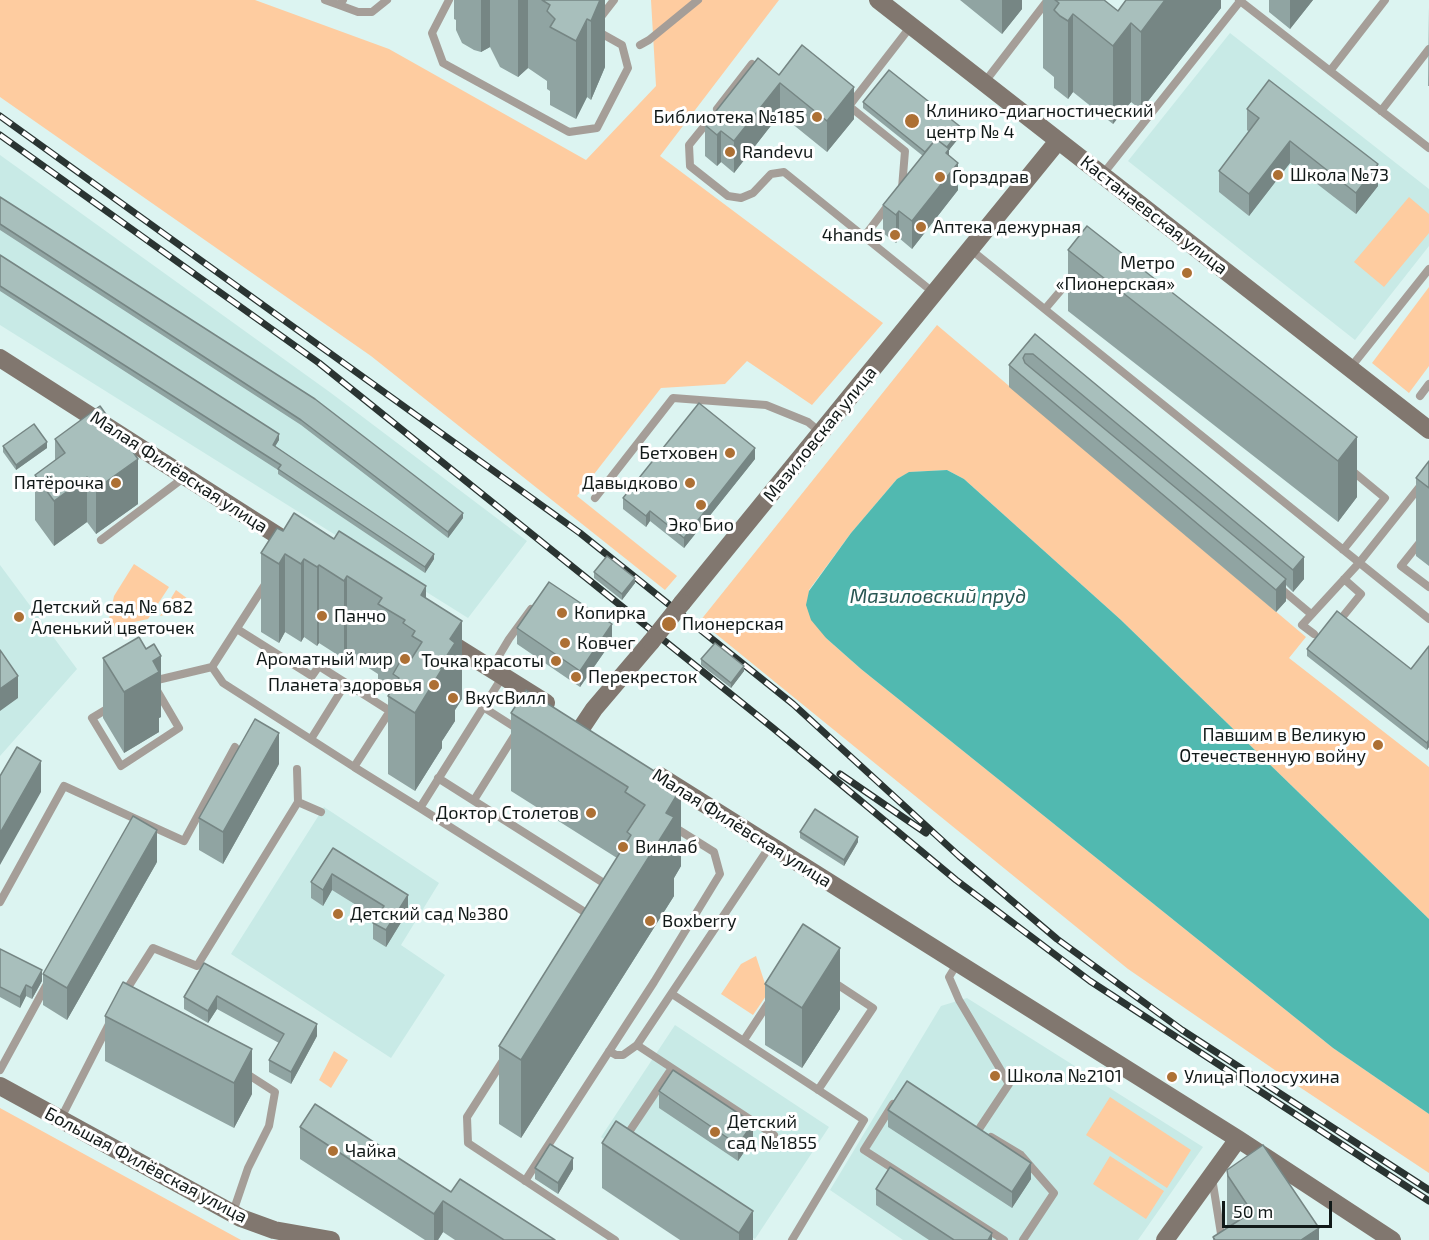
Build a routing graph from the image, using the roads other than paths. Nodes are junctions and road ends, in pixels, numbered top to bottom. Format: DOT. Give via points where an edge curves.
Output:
graph roads {
  1 [pos="325,0"];
  2 [pos="387,0"];
  3 [pos="449,0"];
  4 [pos="614,0"];
  5 [pos="698,0"];
  6 [pos="878,0"];
  7 [pos="1240,0"];
  8 [pos="1385,0"];
  9 [pos="1046,1"];
  10 [pos="341,2"];
  11 [pos="1055,8"];
  12 [pos="911,26"];
  13 [pos="640,45"];
  14 [pos="1429,49"];
  15 [pos="1330,71"];
  16 [pos="769,78"];
  17 [pos="984,83"];
  18 [pos="1381,111"];
  19 [pos="1058,141"];
  20 [pos="1429,148"];
  21 [pos="1102,175"];
  22 [pos="864,237"];
  23 [pos="970,249"];
  24 [pos="1082,266"];
  25 [pos="1429,269"];
  26 [pos="1034,286"];
  27 [pos="934,293"];
  28 [pos="1028,295"];
  29 [pos="1045,309"];
  30 [pos="0,357"];
  31 [pos="1350,369"];
  32 [pos="1429,384"];
  33 [pos="1420,396"];
  34 [pos="1429,430"];
  35 [pos="822,433"];
  36 [pos="1339,460"];
  37 [pos="183,474"];
  38 [pos="1429,475"];
  39 [pos="595,498"];
  40 [pos="1429,531"];
  41 [pos="100,540"];
  42 [pos="1343,550"];
  43 [pos="311,556"];
  44 [pos="1359,562"];
  45 [pos="273,572"];
  46 [pos="1344,579"];
  47 [pos="1272,581"];
  48 [pos="1429,587"];
  49 [pos="536,602"];
  50 [pos="1311,614"];
  51 [pos="1344,615"];
  52 [pos="1429,619"];
  53 [pos="237,629"];
  54 [pos="431,632"];
  55 [pos="1314,634"];
  56 [pos="212,667"];
  57 [pos="497,673"];
  58 [pos="152,682"];
  59 [pos="346,683"];
  60 [pos="483,707"];
  61 [pos="570,719"];
  62 [pos="518,730"];
  63 [pos="528,735"];
  64 [pos="598,737"];
  65 [pos="311,739"];
  66 [pos="235,747"];
  67 [pos="354,766"];
  68 [pos="297,769"];
  69 [pos="648,769"];
  70 [pos="438,778"];
  71 [pos="474,800"];
  72 [pos="298,802"];
  73 [pos="420,808"];
  74 [pos="321,812"];
  75 [pos="138,820"];
  76 [pos="664,821"];
  77 [pos="132,830"];
  78 [pos="770,846"];
  79 [pos="605,898"];
  80 [pos="0,902"];
  81 [pos="599,908"];
  82 [pos="957,964"];
  83 [pos="52,976"];
  84 [pos="826,977"];
  85 [pos="776,992"];
  86 [pos="672,994"];
  87 [pos="119,1004"];
  88 [pos="114,1014"];
  89 [pos="744,1040"];
  90 [pos="637,1045"];
  91 [pos="509,1050"];
  92 [pos="609,1051"];
  93 [pos="234,1066"];
  94 [pos="672,1068"];
  95 [pos="0,1070"];
  96 [pos="0,1086"];
  97 [pos="818,1090"];
  98 [pos="901,1092"];
  99 [pos="60,1119"];
  100 [pos="970,1123"];
  101 [pos="979,1129"];
  102 [pos="629,1132"];
  103 [pos="774,1136"];
  104 [pos="1238,1139"];
  105 [pos="1212,1177"];
  106 [pos="525,1181"];
  107 [pos="232,1214"];
  108 [pos="331,1240"];
  109 [pos="615,1240"];
  110 [pos="792,1240"];
  111 [pos="1004,1240"];
  112 [pos="1023,1240"];
  113 [pos="1165,1240"];
  114 [pos="1222,1240"];
  115 [pos="1392,1240"];
  1 -- 10 [label="lane"];
  2 -- 10 [label="lane" via="372,12 358,12"];
  3 -- 4 [label="lane" via="432,33 443,63 569,132 597,128 628,68 622,45 592,28"];
  5 -- 13 [label="lane"];
  6 -- 12 [label="street, Кастанаевская улица"];
  7 -- 15 [label="lane"];
  7 -- 21 [label="lane"];
  8 -- 15 [label="lane"];
  9 -- 11 [label="lane"];
  9 -- 17 [label="lane"];
  12 -- 17 [label="street, Кастанаевская улица"];
  12 -- 22 [label="lane" via="849,106 904,151 902,188"];
  14 -- 18 [label="lane"];
  15 -- 18 [label="lane"];
  16 -- 22 [label="lane" via="752,64 689,145 690,166 728,196 741,198 753,193 771,174 784,172"];
  17 -- 19 [label="street, Кастанаевская улица"];
  18 -- 20 [label="lane"];
  19 -- 21 [label="street, Кастанаевская улица"];
  19 -- 23 [label="street, Мазиловская улица"];
  21 -- 31 [label="street, Кастанаевская улица"];
  22 -- 27 [label="lane"];
  23 -- 27 [label="street, Мазиловская улица"];
  23 -- 28 [label="lane"];
  24 -- 29 [label="lane"];
  25 -- 31 [label="lane"];
  26 -- 28 [label="lane"];
  27 -- 35 [label="street, Мазиловская улица"];
  28 -- 29 [label="lane"];
  29 -- 42 [label="lane"];
  30 -- 37 [label="street, Малая Филёвская улица" via="88,419"];
  31 -- 34 [label="street, Кастанаевская улица"];
  32 -- 33 [label="lane"];
  35 -- 39 [label="lane" via="808,422 766,405 673,398"];
  35 -- 61 [label="street, Мазиловская улица, bridge" via="594,709"];
  36 -- 42 [label="lane" via="1385,498"];
  37 -- 41 [label="lane" via="178,482"];
  37 -- 43 [label="street, Малая Филёвская улица" via="288,548"];
  38 -- 44 [label="lane"];
  40 -- 48 [label="lane" via="1401,566"];
  42 -- 44 [label="lane"];
  44 -- 46 [label="lane"];
  44 -- 52 [label="lane"];
  45 -- 53 [label="lane"];
  46 -- 50 [label="lane"];
  46 -- 51 [label="lane" via="1361,594"];
  47 -- 50 [label="lane"];
  49 -- 57 [label="lane" via="509,639"];
  50 -- 55 [label="lane" via="1302,625"];
  53 -- 56 [label="lane"];
  53 -- 59 [label="lane" via="312,676 319,666"];
  54 -- 57 [label="street"];
  56 -- 58 [label="lane"];
  56 -- 65 [label="lane" via="223,683"];
  57 -- 60 [label="lane"];
  57 -- 61 [label="street"];
  58 -- 58 [label="lane" via="179,728 121,766 92,718"];
  59 -- 65 [label="lane"];
  59 -- 67 [label="lane" via="390,711"];
  60 -- 62 [label="lane"];
  60 -- 70 [label="lane"];
  61 -- 64 [label="street"];
  62 -- 63 [label="lane"];
  62 -- 71 [label="lane"];
  65 -- 67 [label="lane"];
  66 -- 75 [label="lane" via="184,841"];
  67 -- 73 [label="lane"];
  68 -- 72 [label="lane"];
  69 -- 78 [label="street, Малая Филёвская улица"];
  70 -- 71 [label="lane"];
  70 -- 73 [label="lane"];
  71 -- 79 [label="lane" via="612,888"];
  72 -- 74 [label="lane"];
  72 -- 87 [label="lane" via="197,966 153,948"];
  73 -- 81 [label="lane" via="591,921"];
  75 -- 77 [label="lane"];
  75 -- 80 [label="lane" via="64,786"];
  76 -- 92 [label="lane" via="714,852 720,874"];
  78 -- 82 [label="street, Малая Филёвская улица"];
  78 -- 86 [label="lane"];
  82 -- 101 [label="lane" via="949,977 1008,1084"];
  82 -- 104 [label="street, Малая Филёвская улица"];
  83 -- 95 [label="lane"];
  84 -- 97 [label="lane" via="873,1008"];
  85 -- 89 [label="lane"];
  86 -- 89 [label="lane"];
  86 -- 90 [label="lane"];
  88 -- 99 [label="lane"];
  89 -- 97 [label="lane"];
  90 -- 92 [label="lane" via="623,1055"];
  90 -- 94 [label="lane"];
  91 -- 106 [label="lane" via="467,1117 468,1143"];
  92 -- 106 [label="lane"];
  93 -- 107 [label="lane" via="275,1092 269,1126 248,1168"];
  94 -- 102 [label="lane"];
  94 -- 103 [label="lane"];
  96 -- 99 [label="street, Большая Филёвская улица"];
  97 -- 110 [label="lane" via="864,1120"];
  98 -- 111 [label="lane" via="864,1150"];
  99 -- 107 [label="street, Большая Филёвская улица"];
  100 -- 101 [label="lane"];
  101 -- 112 [label="lane" via="1021,1155 1054,1193"];
  104 -- 105 [label="street"];
  104 -- 115 [label="street, Малая Филёвская улица"];
  105 -- 113 [label="street"];
  105 -- 114 [label="lane"];
  106 -- 109 [label="lane"];
  107 -- 108 [label="street, Большая Филёвская улица" via="274,1230"];
}
